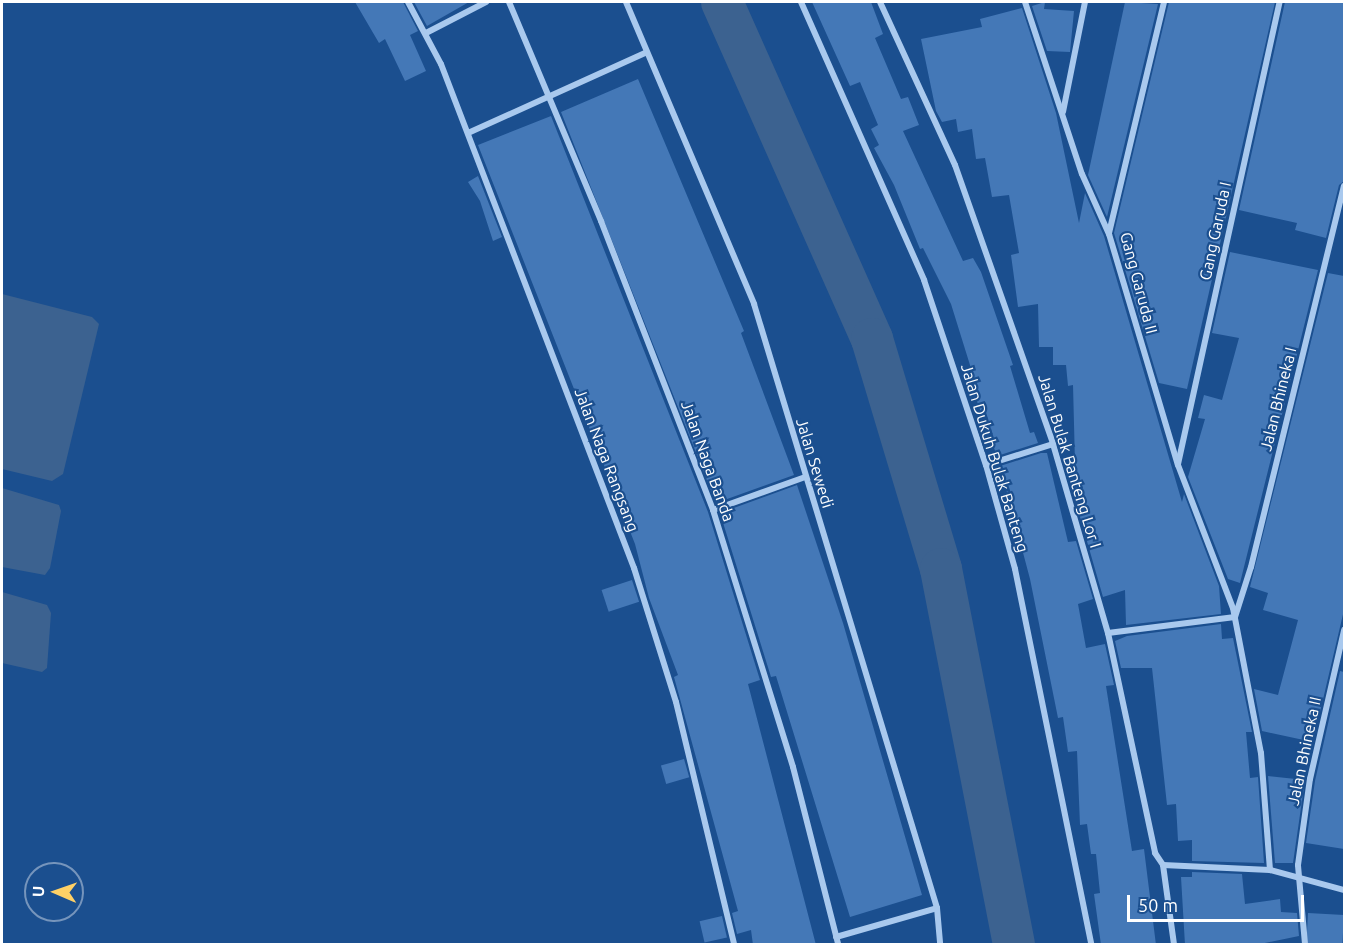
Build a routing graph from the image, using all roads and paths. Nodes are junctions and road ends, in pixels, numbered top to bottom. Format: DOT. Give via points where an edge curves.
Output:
graph roads {
  1 [pos="408,2"];
  2 [pos="486,2"];
  3 [pos="509,2"];
  4 [pos="626,2"];
  5 [pos="801,2"];
  6 [pos="880,2"];
  7 [pos="1025,2"];
  8 [pos="1085,2"];
  9 [pos="1164,2"];
  10 [pos="1280,2"];
  11 [pos="426,33"];
  12 [pos="647,52"];
  13 [pos="550,98"];
  14 [pos="1063,112"];
  15 [pos="468,133"];
  16 [pos="1344,186"];
  17 [pos="1109,234"];
  18 [pos="1053,444"];
  19 [pos="986,465"];
  20 [pos="1178,465"];
  21 [pos="806,477"];
  22 [pos="714,510"];
  23 [pos="1235,617"];
  24 [pos="1344,630"];
  25 [pos="1108,633"];
  26 [pos="1163,865"];
  27 [pos="1270,870"];
  28 [pos="1297,878"];
  29 [pos="1344,890"];
  30 [pos="936,908"];
  31 [pos="836,937"];
  32 [pos="734,945"];
  33 [pos="838,945"];
  34 [pos="940,945"];
  35 [pos="1091,945"];
  36 [pos="1174,945"];
  37 [pos="1305,945"];
  1 -- 11 [label="street, Jalan Naga Rangsang"];
  2 -- 11 [label="street"];
  3 -- 13 [label="street, Jalan Naga Banda"];
  4 -- 12 [label="street, Jalan Sewedi"];
  5 -- 19 [label="street, Jalan Dukuh Bulak Banteng" via="924,280"];
  6 -- 18 [label="street, Jalan Bulak Banteng Lor I" via="955,165"];
  7 -- 14 [label="street"];
  8 -- 14 [label="street"];
  9 -- 17 [label="street, Gang Garuda II"];
  10 -- 20 [label="street, Gang Garuda I"];
  11 -- 15 [label="street, Jalan Naga Rangsang"];
  12 -- 13 [label="street"];
  12 -- 21 [label="street, Jalan Sewedi" via="754,304"];
  13 -- 15 [label="street"];
  13 -- 22 [label="street, Jalan Naga Banda"];
  14 -- 17 [label="street" via="1082,174"];
  15 -- 32 [label="street, Jalan Naga Rangsang" via="634,568 676,702"];
  16 -- 23 [label="street, Jalan Bhineka I" via="1251,567"];
  17 -- 20 [label="street, Gang Garuda II"];
  18 -- 19 [label="street"];
  18 -- 25 [label="street, Jalan Bulak Banteng Lor I"];
  19 -- 35 [label="street, Jalan Dukuh Bulak Banteng" via="1015,569"];
  20 -- 23 [label="street, Jalan Bhineka I"];
  21 -- 22 [label="street"];
  21 -- 30 [label="street, Jalan Sewedi"];
  22 -- 31 [label="street, Jalan Naga Banda" via="793,767"];
  23 -- 25 [label="street"];
  23 -- 27 [label="street, Jalan Bhineka I" via="1261,753"];
  24 -- 28 [label="street, Jalan Bhineka II" via="1310,779"];
  25 -- 26 [label="street, Jalan Bulak Banteng Lor I" via="1155,854"];
  26 -- 27 [label="street"];
  26 -- 36 [label="street, Jalan Bulak Banteng Lor I"];
  27 -- 28 [label="street"];
  28 -- 29 [label="street"];
  28 -- 37 [label="street, Jalan Bhineka II"];
  30 -- 31 [label="street"];
  30 -- 34 [label="street, Jalan Sewedi"];
  31 -- 33 [label="street, Jalan Naga Banda"];
}
